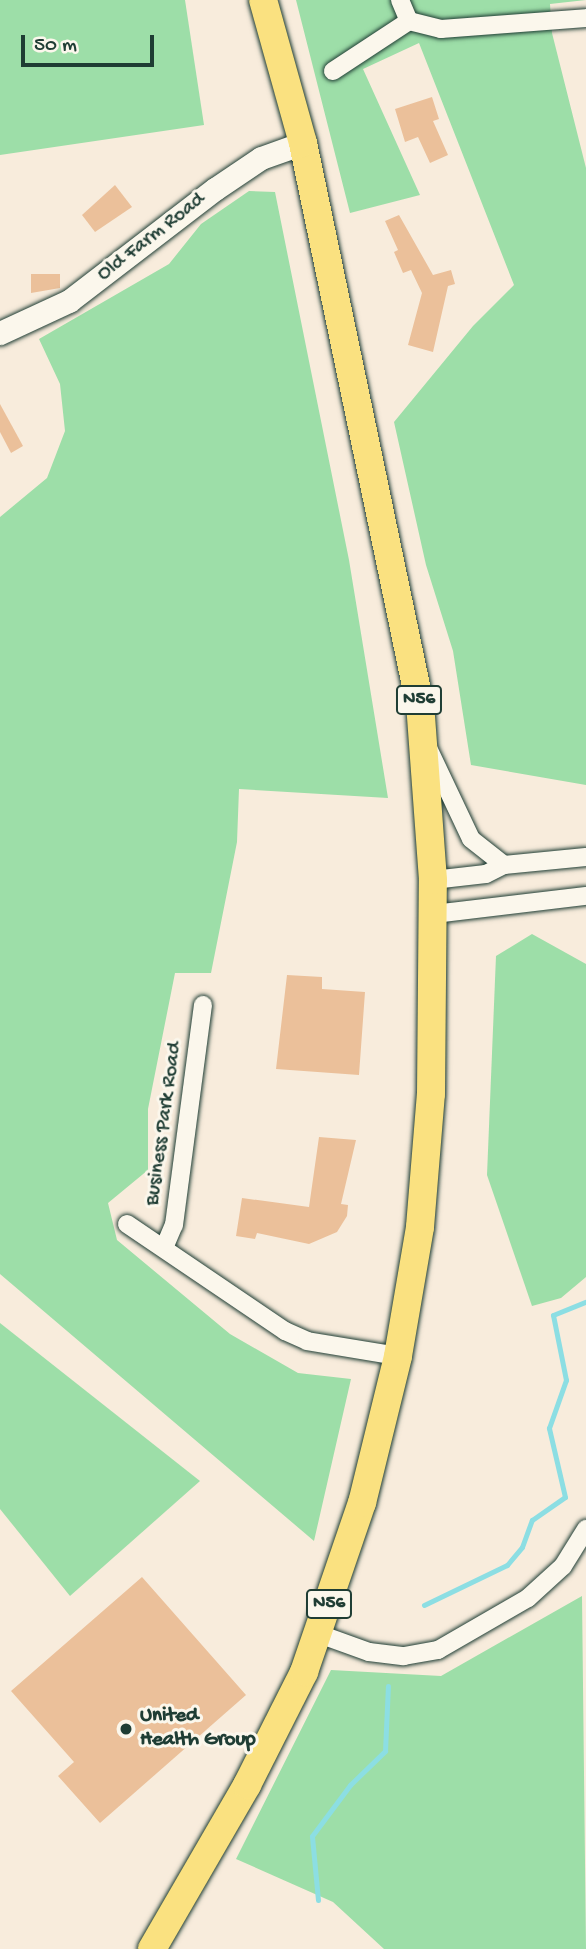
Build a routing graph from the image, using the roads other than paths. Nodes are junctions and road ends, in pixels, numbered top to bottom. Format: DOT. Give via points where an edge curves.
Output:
graph roads {
  1 [pos="263,0"];
  2 [pos="400,0"];
  3 [pos="586,18"];
  4 [pos="409,20"];
  5 [pos="334,71"];
  6 [pos="303,143"];
  7 [pos="0,333"];
  8 [pos="425,741"];
  9 [pos="586,857"];
  10 [pos="504,865"];
  11 [pos="433,880"];
  12 [pos="586,896"];
  13 [pos="434,914"];
  14 [pos="202,1004"];
  15 [pos="127,1224"];
  16 [pos="164,1248"];
  17 [pos="398,1356"];
  18 [pos="586,1529"];
  19 [pos="319,1634"];
  20 [pos="152,1949"];
  1 -- 6 [label="main road, N56"];
  2 -- 4 [label="street"];
  3 -- 4 [label="street" via="441,29"];
  4 -- 5 [label="street"];
  6 -- 7 [label="street, Old Farm Road" via="261,158 69,301"];
  6 -- 8 [label="main road, N56" via="371,455"];
  8 -- 10 [label="street" via="471,839"];
  8 -- 11 [label="main road, N56"];
  9 -- 10 [label="street"];
  10 -- 11 [label="street" via="486,874"];
  11 -- 13 [label="main road, N56"];
  12 -- 13 [label="street"];
  13 -- 17 [label="main road, N56" via="430,1094 420,1227"];
  14 -- 16 [label="street, Business Park Road" via="176,1213"];
  15 -- 16 [label="street"];
  16 -- 17 [label="street" via="285,1331 307,1340"];
  17 -- 19 [label="main road, N56" via="362,1503"];
  18 -- 19 [label="street" via="563,1566 528,1598 438,1650 404,1656 369,1652"];
  19 -- 20 [label="main road, N56" via="247,1785"];
}
